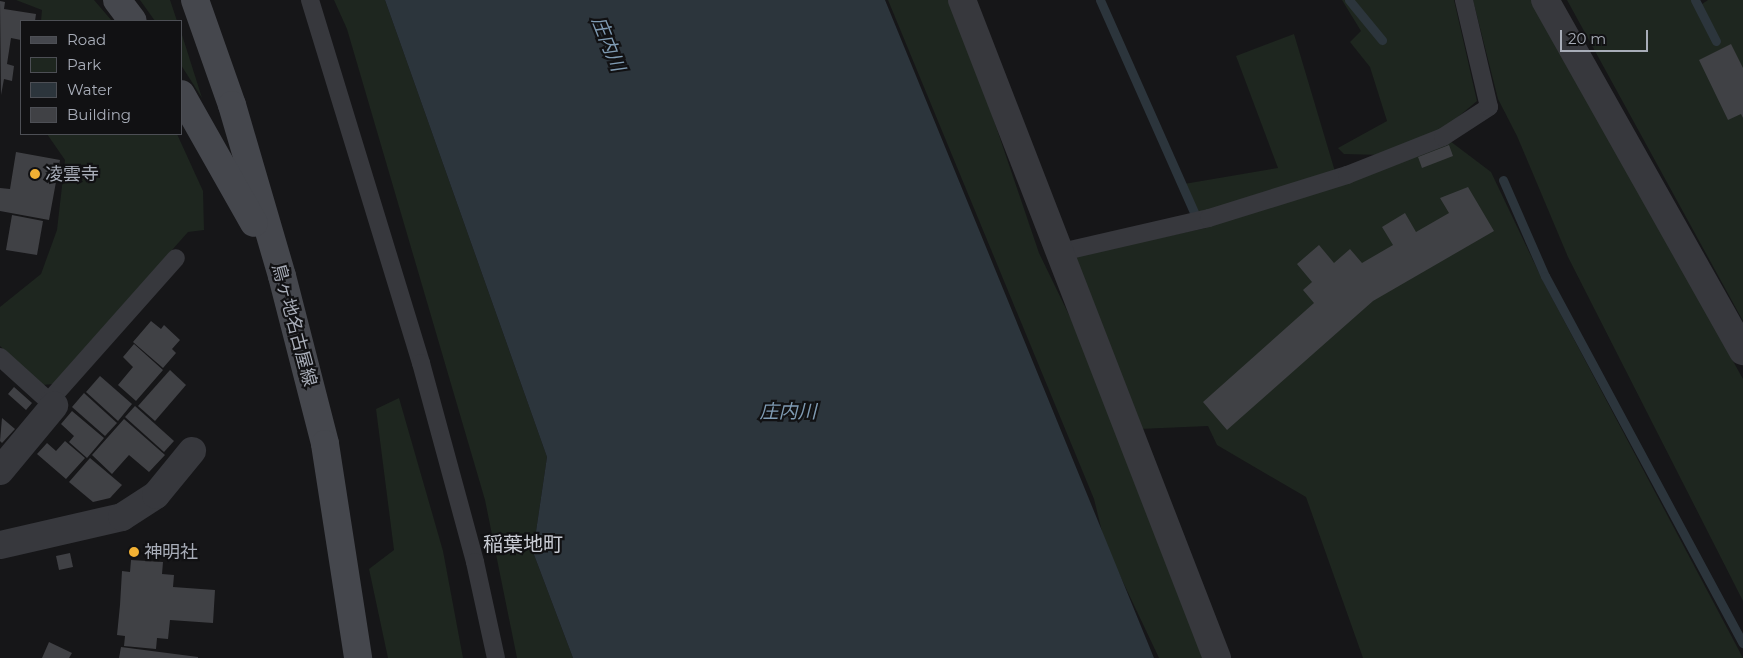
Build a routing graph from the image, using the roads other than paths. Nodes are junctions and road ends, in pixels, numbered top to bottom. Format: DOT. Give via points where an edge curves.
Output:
graph roads {
  1 [pos="117,0"];
  2 [pos="195,0"];
  3 [pos="310,0"];
  4 [pos="962,0"];
  5 [pos="1464,0"];
  6 [pos="1545,0"];
  7 [pos="132,20"];
  8 [pos="182,96"];
  9 [pos="1057,253"];
  10 [pos="176,258"];
  11 [pos="282,276"];
  12 [pos="1743,351"];
  13 [pos="0,356"];
  14 [pos="52,404"];
  15 [pos="192,451"];
  16 [pos="0,471"];
  17 [pos="0,545"];
  18 [pos="356,656"];
  19 [pos="496,658"];
  20 [pos="1218,658"];
  1 -- 7 [label="main road"];
  2 -- 11 [label="main road, 鳥ヶ地名古屋線" via="232,106"];
  3 -- 19 [label="lane" via="421,363 475,562"];
  4 -- 9 [label="street"];
  5 -- 9 [label="lane" via="1489,107 1443,138 1347,175 1210,218"];
  6 -- 12 [label="street"];
  8 -- 11 [label="main road" via="210,139"];
  9 -- 20 [label="street" via="1119,400"];
  10 -- 14 [label="lane"];
  11 -- 18 [label="main road, 鳥ヶ地名古屋線" via="325,444"];
  13 -- 14 [label="lane"];
  14 -- 16 [label="street"];
  15 -- 17 [label="street" via="156,495 122,517"];
}
